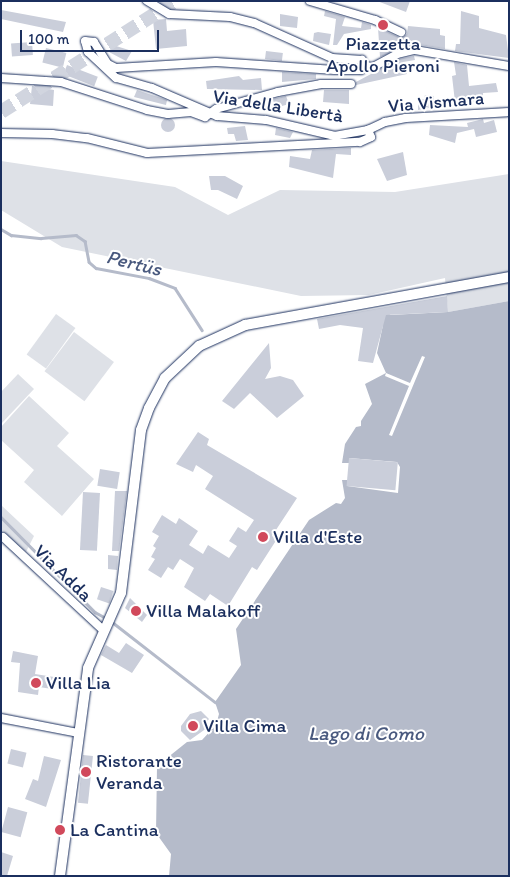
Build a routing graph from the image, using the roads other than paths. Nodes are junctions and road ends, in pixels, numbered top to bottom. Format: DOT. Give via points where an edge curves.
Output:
graph roads {
  1 [pos="147,1"];
  2 [pos="310,1"];
  3 [pos="400,32"];
  4 [pos="365,66"];
  5 [pos="509,66"];
  6 [pos="1,78"];
  7 [pos="351,84"];
  8 [pos="210,112"];
  9 [pos="509,112"];
  10 [pos="368,130"];
  11 [pos="1,133"];
  12 [pos="509,277"];
  13 [pos="3,538"];
  14 [pos="105,627"];
  15 [pos="1,718"];
  16 [pos="78,733"];
  17 [pos="60,876"];
  1 -- 4 [label="street" via="169,14 230,17 254,23 332,58 362,60"];
  2 -- 3 [label="street" via="375,20"];
  4 -- 5 [label="street" via="373,67 415,50"];
  4 -- 8 [label="street, Via della Libertà" via="361,70 335,70 216,62 116,68 108,64 93,41 85,42 88,52 116,78 152,88"];
  6 -- 8 [label="street" via="61,82 168,114 191,112 205,117"];
  7 -- 8 [label="street" via="294,88"];
  8 -- 10 [label="street, Via della Libertà" via="266,120 335,136"];
  9 -- 10 [label="street, Via Vismara" via="406,118 385,122"];
  10 -- 11 [label="street, Via della Libertà" via="371,137 360,142 147,153 87,138"];
  12 -- 14 [label="street" via="245,325 212,338 186,355 156,393 142,430 126,570 121,594"];
  13 -- 14 [label="street, Via Adda"];
  14 -- 16 [label="street" via="89,663"];
  15 -- 16 [label="street"];
  16 -- 17 [label="street"];
}
